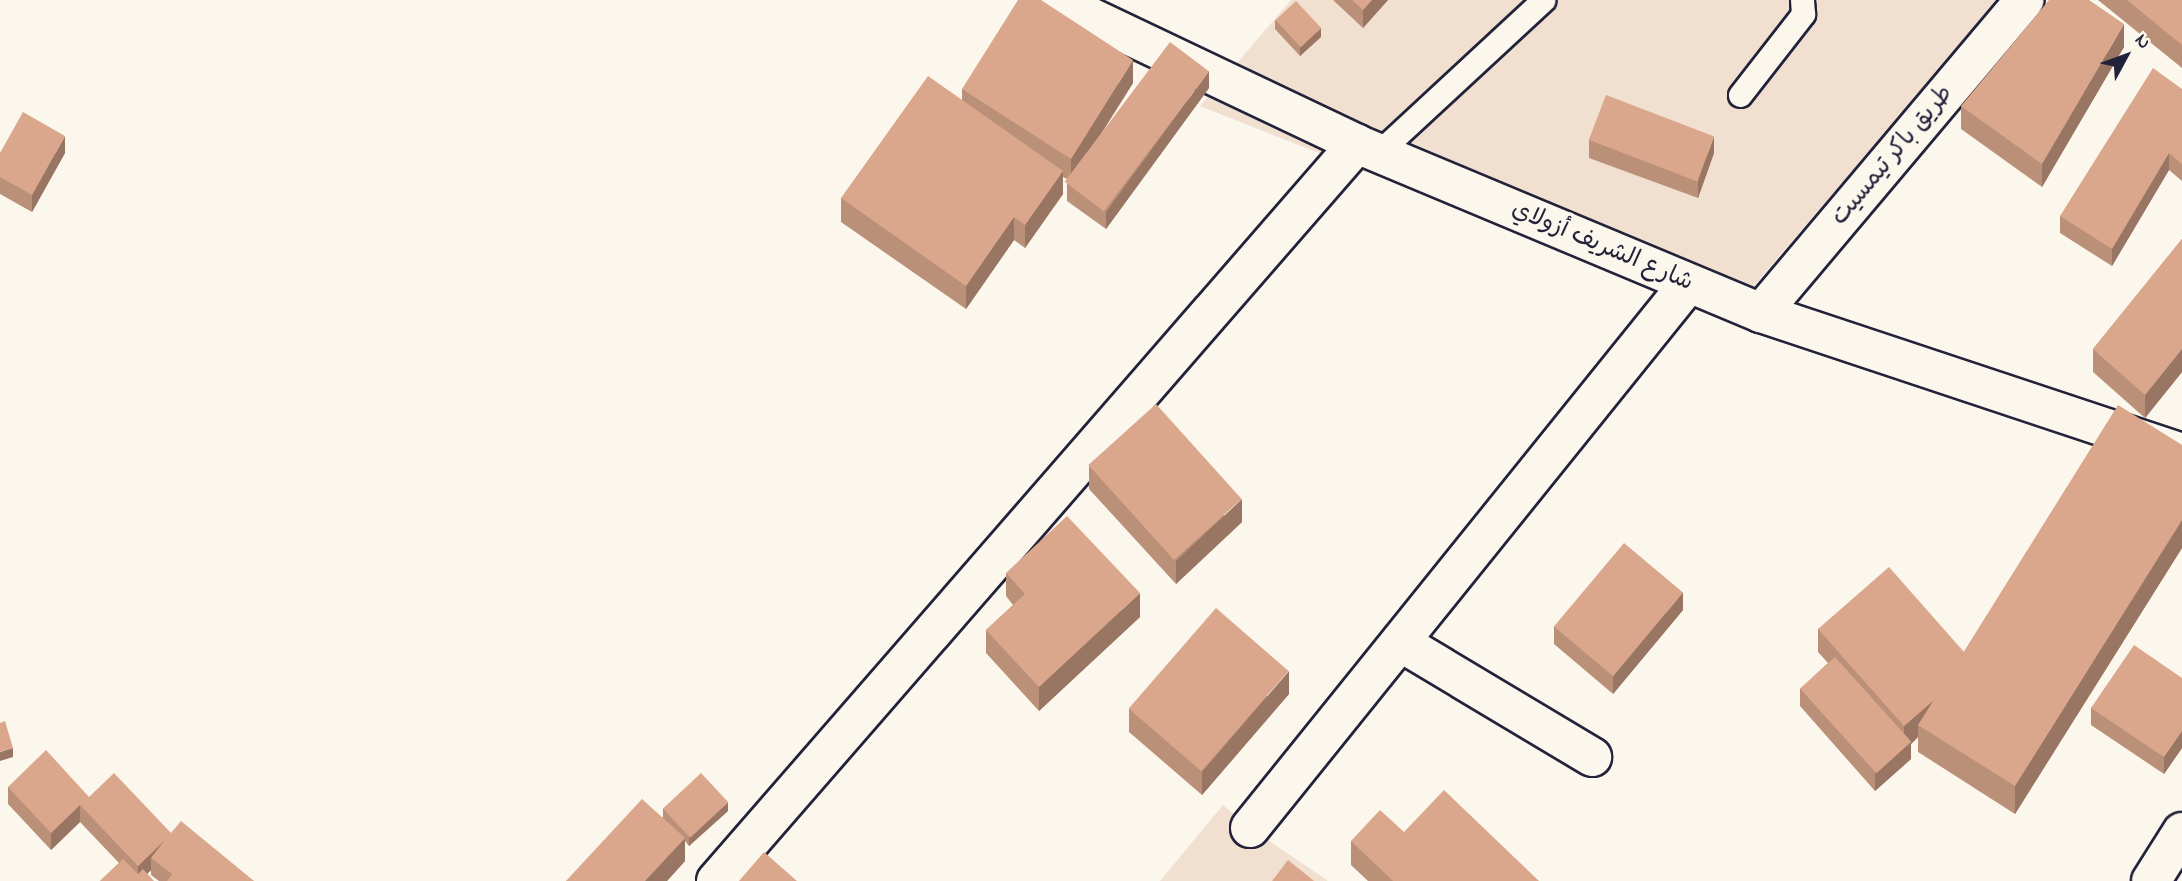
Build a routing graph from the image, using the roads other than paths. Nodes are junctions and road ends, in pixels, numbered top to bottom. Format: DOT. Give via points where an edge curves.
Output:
graph roads {
  1 [pos="1039,0"];
  2 [pos="1543,0"];
  3 [pos="1802,0"];
  4 [pos="2025,0"];
  5 [pos="1740,96"];
  6 [pos="1368,148"];
  7 [pos="1688,284"];
  8 [pos="1762,313"];
  9 [pos="2182,453"];
  10 [pos="1400,642"];
  11 [pos="1592,757"];
  12 [pos="1250,828"];
  13 [pos="2182,832"];
  14 [pos="716,881"];
  15 [pos="2151,881"];
  1 -- 6 [label="street, شارع الشريف أزولاي" via="1088,16"];
  2 -- 6 [label="lane"];
  3 -- 5 [label="lane" via="1803,15"];
  4 -- 8 [label="street, طريق باكر تيمسيت"];
  6 -- 7 [label="street, شارع الشريف أزولاي"];
  6 -- 14 [label="street"];
  7 -- 8 [label="street, شارع الشريف أزولاي"];
  7 -- 10 [label="street"];
  8 -- 9 [label="street, شارع الشريف أزولاي"];
  10 -- 11 [label="street"];
  10 -- 12 [label="street"];
  13 -- 15 [label="street"];
}
